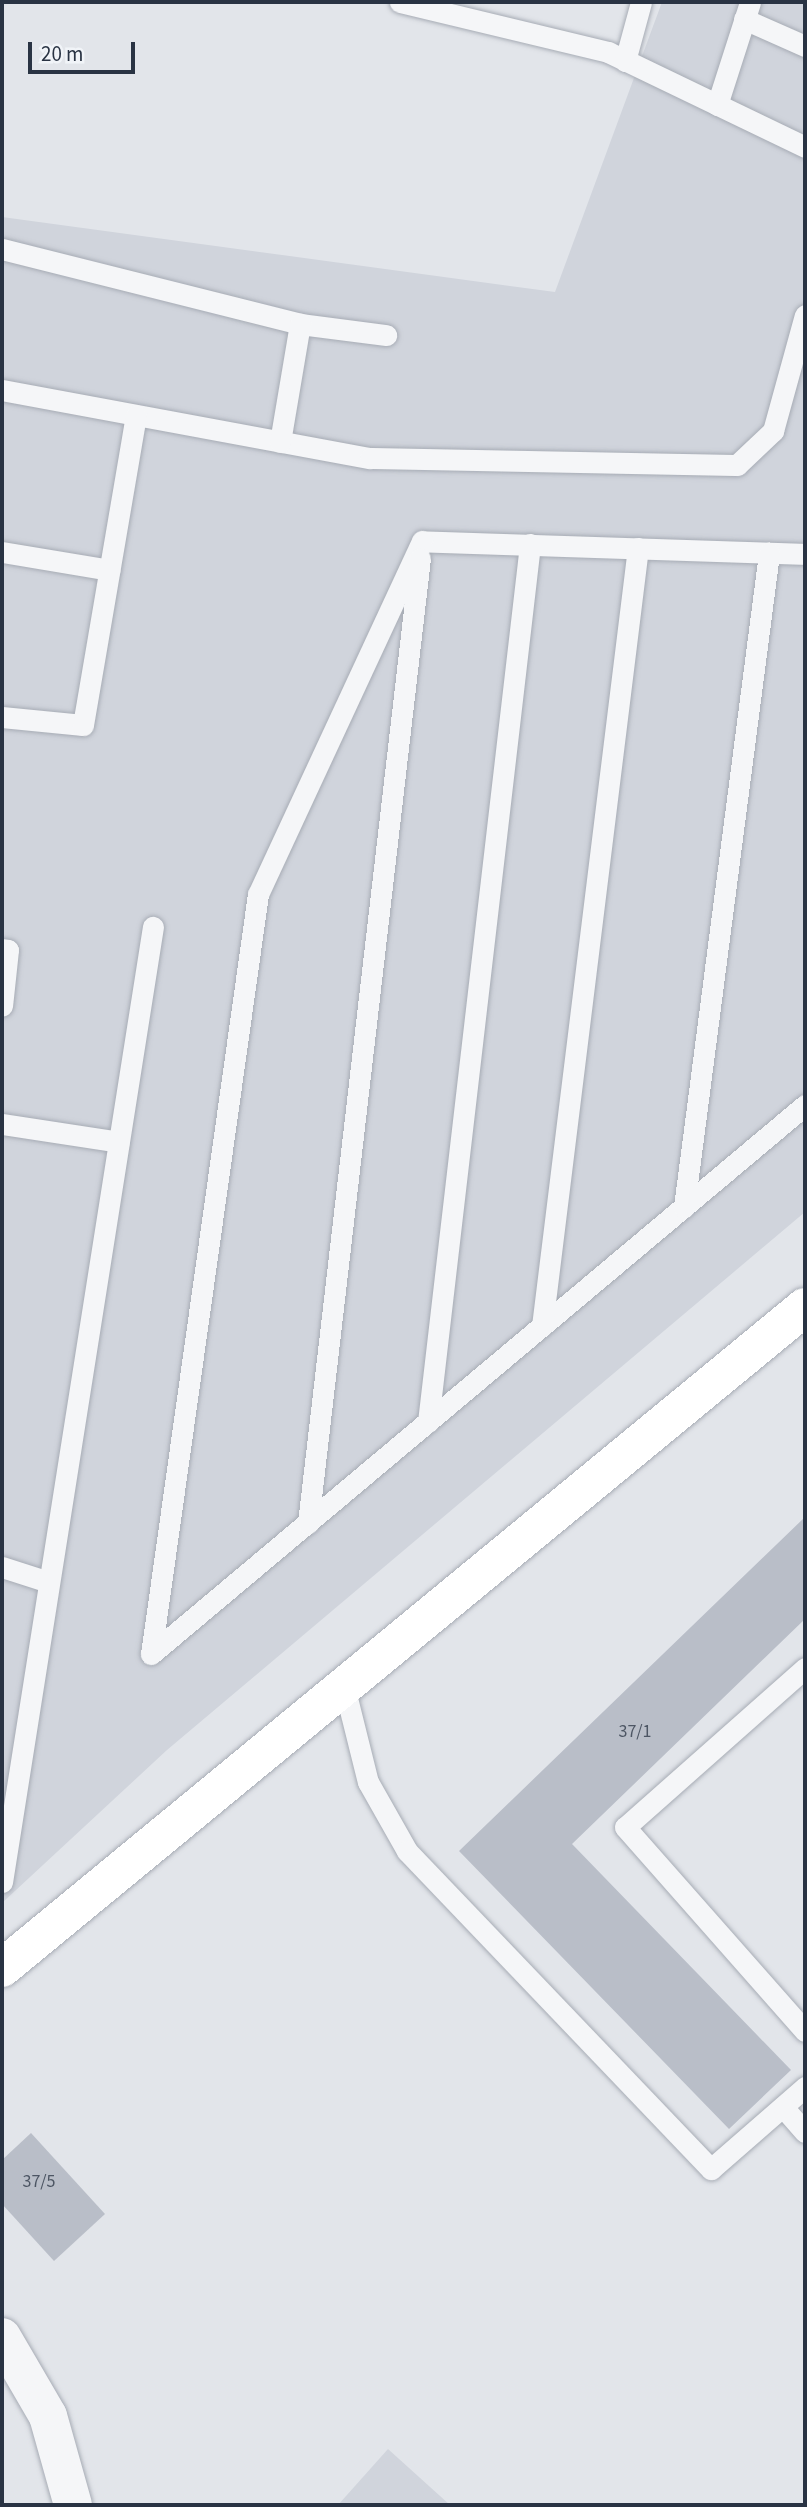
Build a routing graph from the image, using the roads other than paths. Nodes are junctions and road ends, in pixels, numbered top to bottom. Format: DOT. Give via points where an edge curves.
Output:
graph roads {
  1 [pos="400,2"];
  2 [pos="641,2"];
  3 [pos="747,10"];
  4 [pos="805,46"];
  5 [pos="625,61"];
  6 [pos="718,105"];
  7 [pos="805,147"];
  8 [pos="2,249"];
  9 [pos="805,315"];
  10 [pos="300,324"];
  11 [pos="386,335"];
  12 [pos="2,390"];
  13 [pos="136,415"];
  14 [pos="280,442"];
  15 [pos="422,541"];
  16 [pos="530,544"];
  17 [pos="638,548"];
  18 [pos="2,552"];
  19 [pos="769,553"];
  20 [pos="805,554"];
  21 [pos="110,570"];
  22 [pos="2,718"];
  23 [pos="153,927"];
  24 [pos="2,949"];
  25 [pos="2,1006"];
  26 [pos="805,1105"];
  27 [pos="2,1124"];
  28 [pos="119,1142"];
  29 [pos="684,1207"];
  30 [pos="805,1307"];
  31 [pos="542,1326"];
  32 [pos="428,1422"];
  33 [pos="308,1522"];
  34 [pos="2,1567"];
  35 [pos="49,1582"];
  36 [pos="805,1668"];
  37 [pos="343,1682"];
  38 [pos="2,1882"];
  39 [pos="2,1968"];
  40 [pos="803,2024"];
  41 [pos="805,2087"];
  42 [pos="783,2107"];
  43 [pos="805,2132"];
  44 [pos="2,2337"];
  45 [pos="73,2505"];
  1 -- 5 [label="lane"];
  2 -- 5 [label="lane"];
  3 -- 4 [label="lane"];
  3 -- 6 [label="lane"];
  5 -- 6 [label="lane"];
  6 -- 7 [label="lane"];
  8 -- 10 [label="lane"];
  9 -- 14 [label="lane" via="773,431 737,465 370,458"];
  10 -- 11 [label="lane"];
  10 -- 14 [label="lane"];
  12 -- 13 [label="lane"];
  13 -- 14 [label="lane"];
  13 -- 21 [label="lane"];
  15 -- 16 [label="lane"];
  15 -- 33 [label="lane"];
  15 -- 33 [label="lane" via="258,894 151,1654"];
  16 -- 17 [label="lane"];
  16 -- 32 [label="lane"];
  17 -- 19 [label="lane"];
  17 -- 31 [label="lane"];
  18 -- 21 [label="lane"];
  19 -- 20 [label="lane"];
  19 -- 29 [label="lane"];
  21 -- 22 [label="lane" via="83,725"];
  23 -- 28 [label="lane"];
  24 -- 25 [label="lane" via="8,950"];
  26 -- 29 [label="lane"];
  27 -- 28 [label="lane"];
  28 -- 35 [label="lane"];
  29 -- 31 [label="lane"];
  30 -- 37 [label="street"];
  31 -- 32 [label="lane"];
  32 -- 33 [label="lane"];
  34 -- 35 [label="lane"];
  35 -- 38 [label="lane"];
  36 -- 40 [label="lane" via="625,1827"];
  37 -- 39 [label="street"];
  37 -- 42 [label="lane" via="368,1782 407,1851 711,2169"];
  41 -- 42 [label="lane"];
  42 -- 43 [label="lane"];
  44 -- 45 [label="street" via="48,2416"];
}
